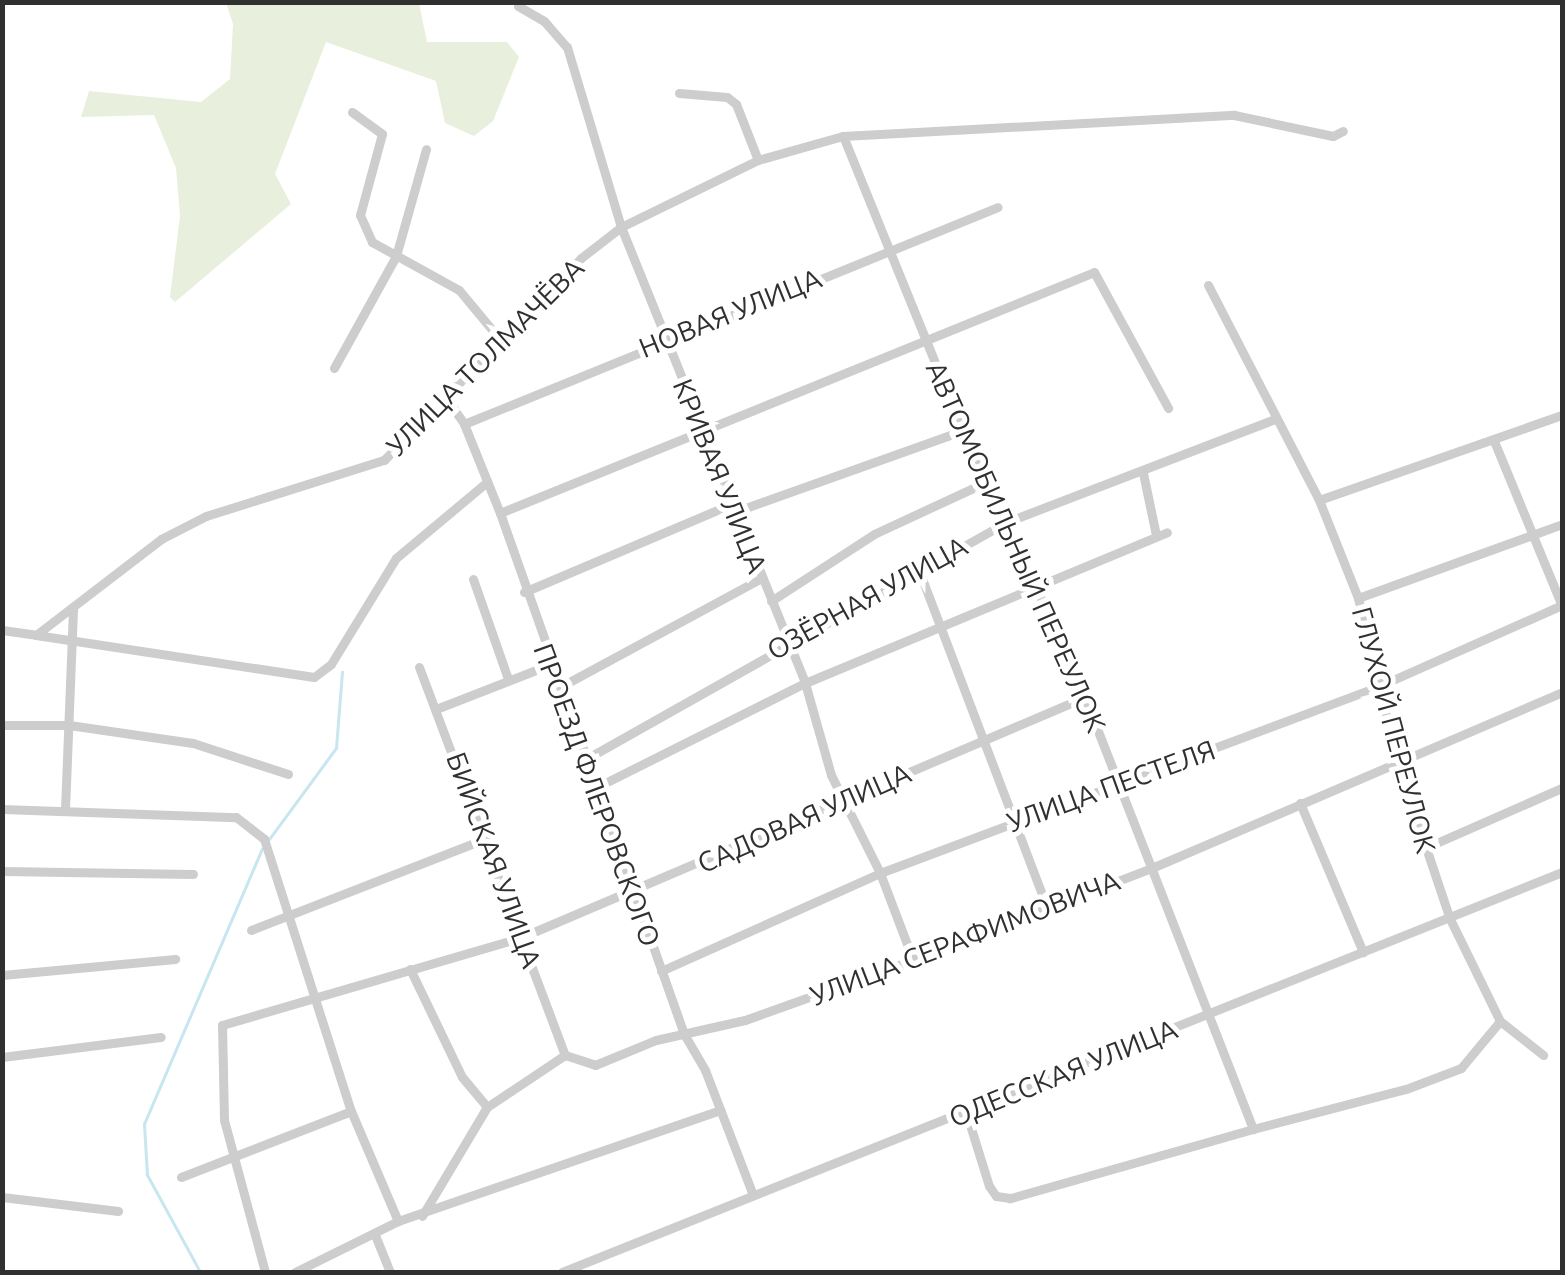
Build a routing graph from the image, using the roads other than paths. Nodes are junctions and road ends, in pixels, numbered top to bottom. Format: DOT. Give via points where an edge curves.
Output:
graph roads {
  1 [pos="518,6"];
  2 [pos="679,93"];
  3 [pos="352,112"];
  4 [pos="1343,131"];
  5 [pos="843,136"];
  6 [pos="426,150"];
  7 [pos="758,160"];
  8 [pos="998,206"];
  9 [pos="621,227"];
  10 [pos="889,250"];
  11 [pos="396,256"];
  12 [pos="1208,284"];
  13 [pos="665,337"];
  14 [pos="498,338"];
  15 [pos="924,341"];
  16 [pos="334,368"];
  17 [pos="444,395"];
  18 [pos="1168,408"];
  19 [pos="1562,415"];
  20 [pos="1273,420"];
  21 [pos="464,424"];
  22 [pos="703,429"];
  23 [pos="962,431"];
  24 [pos="1494,442"];
  25 [pos="1143,473"];
  26 [pos="487,482"];
  27 [pos="984,483"];
  28 [pos="1319,500"];
  29 [pos="735,507"];
  30 [pos="500,513"];
  31 [pos="1004,523"];
  32 [pos="1562,524"];
  33 [pos="1532,535"];
  34 [pos="918,568"];
  35 [pos="762,578"];
  36 [pos="473,579"];
  37 [pos="1035,586"];
  38 [pos="524,592"];
  39 [pos="1358,598"];
  40 [pos="770,602"];
  41 [pos="1562,605"];
  42 [pos="72,607"];
  43 [pos="946,627"];
  44 [pos="2,630"];
  45 [pos="36,636"];
  46 [pos="75,641"];
  47 [pos="786,642"];
  48 [pos="549,665"];
  49 [pos="420,666"];
  50 [pos="508,679"];
  51 [pos="805,683"];
  52 [pos="560,687"];
  53 [pos="1377,687"];
  54 [pos="1562,692"];
  55 [pos="1085,697"];
  56 [pos="436,710"];
  57 [pos="2,724"];
  58 [pos="69,724"];
  59 [pos="985,738"];
  60 [pos="586,760"];
  61 [pos="1397,761"];
  62 [pos="288,774"];
  63 [pos="1121,783"];
  64 [pos="595,788"];
  65 [pos="1562,788"];
  66 [pos="845,801"];
  67 [pos="1300,804"];
  68 [pos="2,808"];
  69 [pos="65,809"];
  70 [pos="1013,822"];
  71 [pos="489,838"];
  72 [pos="1425,848"];
  73 [pos="1154,868"];
  74 [pos="2,871"];
  75 [pos="1562,872"];
  76 [pos="193,874"];
  77 [pos="880,874"];
  78 [pos="634,893"];
  79 [pos="1047,908"];
  80 [pos="287,916"];
  81 [pos="1450,919"];
  82 [pos="251,930"];
  83 [pos="522,937"];
  84 [pos="1363,952"];
  85 [pos="175,959"];
  86 [pos="913,960"];
  87 [pos="410,969"];
  88 [pos="661,971"];
  89 [pos="2,975"];
  90 [pos="316,995"];
  91 [pos="1207,1016"];
  92 [pos="1500,1021"];
  93 [pos="684,1034"];
  94 [pos="161,1038"];
  95 [pos="565,1055"];
  96 [pos="1543,1055"];
  97 [pos="2,1058"];
  98 [pos="487,1107"];
  99 [pos="720,1110"];
  100 [pos="351,1112"];
  101 [pos="966,1112"];
  102 [pos="1253,1129"];
  103 [pos="232,1157"];
  104 [pos="181,1177"];
  105 [pos="753,1195"];
  106 [pos="2,1197"];
  107 [pos="118,1211"];
  108 [pos="422,1216"];
  109 [pos="398,1220"];
  110 [pos="375,1235"];
  111 [pos="265,1272"];
  112 [pos="295,1272"];
  113 [pos="390,1272"];
  114 [pos="562,1272"];
  1 -- 9 [label="street, КРИВАЯ УЛИЦА" via="544,21 567,47"];
  2 -- 7 [label="street" via="727,97 736,104"];
  3 -- 11 [label="street" via="382,134 360,216 372,242"];
  4 -- 5 [label="street, УЛИЦА ТОЛМАЧЁВА" via="1333,136 1234,115"];
  5 -- 7 [label="street, УЛИЦА ТОЛМАЧЁВА"];
  5 -- 10 [label="street, АВТОМОБИЛЬНЫЙ ПЕРЕУЛОК"];
  6 -- 11 [label="street"];
  7 -- 9 [label="street, УЛИЦА ТОЛМАЧЁВА"];
  8 -- 10 [label="street, НОВАЯ УЛИЦА"];
  9 -- 13 [label="street, КРИВАЯ УЛИЦА"];
  9 -- 14 [label="street, УЛИЦА ТОЛМАЧЁВА" via="540,293"];
  10 -- 13 [label="street, НОВАЯ УЛИЦА"];
  10 -- 15 [label="street, АВТОМОБИЛЬНЫЙ ПЕРЕУЛОК"];
  11 -- 14 [label="street" via="471,300"];
  11 -- 16 [label="street"];
  12 -- 20 [label="street, ГЛУХОЙ ПЕРЕУЛОК"];
  13 -- 21 [label="street, НОВАЯ УЛИЦА"];
  13 -- 22 [label="street, КРИВАЯ УЛИЦА"];
  14 -- 17 [label="street, УЛИЦА ТОЛМАЧЁВА"];
  15 -- 18 [label="street" via="1094,272"];
  15 -- 22 [label="street"];
  15 -- 23 [label="street, АВТОМОБИЛЬНЫЙ ПЕРЕУЛОК"];
  17 -- 21 [label="street, ПРОЕЗД ФЛЕРОВСКОГО"];
  17 -- 42 [label="street, УЛИЦА ТОЛМАЧЁВА" via="384,460 206,516 161,539"];
  19 -- 24 [label="street"];
  20 -- 25 [label="street, ОЗЁРНАЯ УЛИЦА"];
  20 -- 28 [label="street, ГЛУХОЙ ПЕРЕУЛОК"];
  21 -- 26 [label="street, ПРОЕЗД ФЛЕРОВСКОГО"];
  22 -- 29 [label="street, КРИВАЯ УЛИЦА"];
  22 -- 30 [label="street"];
  23 -- 27 [label="street, АВТОМОБИЛЬНЫЙ ПЕРЕУЛОК"];
  23 -- 29 [label="street"];
  24 -- 28 [label="street"];
  24 -- 33 [label="street"];
  25 -- 31 [label="street, ОЗЁРНАЯ УЛИЦА"];
  25 -- 37 [label="street" via="1162,534"];
  26 -- 30 [label="street, ПРОЕЗД ФЛЕРОВСКОГО"];
  26 -- 46 [label="street" via="396,558 331,664 314,676"];
  27 -- 31 [label="street, АВТОМОБИЛЬНЫЙ ПЕРЕУЛОК"];
  27 -- 40 [label="street" via="874,534"];
  28 -- 39 [label="street, ГЛУХОЙ ПЕРЕУЛОК"];
  29 -- 35 [label="street, КРИВАЯ УЛИЦА"];
  29 -- 38 [label="street"];
  30 -- 38 [label="street, ПРОЕЗД ФЛЕРОВСКОГО"];
  31 -- 34 [label="street, ОЗЁРНАЯ УЛИЦА"];
  31 -- 37 [label="street, АВТОМОБИЛЬНЫЙ ПЕРЕУЛОК"];
  32 -- 33 [label="street"];
  33 -- 39 [label="street"];
  33 -- 41 [label="street"];
  34 -- 43 [label="street"];
  34 -- 47 [label="street, ОЗЁРНАЯ УЛИЦА"];
  35 -- 40 [label="street, КРИВАЯ УЛИЦА"];
  35 -- 52 [label="street"];
  36 -- 50 [label="street"];
  37 -- 43 [label="street"];
  37 -- 55 [label="street, АВТОМОБИЛЬНЫЙ ПЕРЕУЛОК"];
  38 -- 48 [label="street, ПРОЕЗД ФЛЕРОВСКОГО"];
  39 -- 53 [label="street, ГЛУХОЙ ПЕРЕУЛОК" via="1374,642"];
  40 -- 47 [label="street, КРИВАЯ УЛИЦА"];
  41 -- 53 [label="street, УЛИЦА ПЕСТЕЛЯ"];
  42 -- 45 [label="street, УЛИЦА ТОЛМАЧЁВА"];
  42 -- 46 [label="street"];
  43 -- 51 [label="street"];
  43 -- 59 [label="street"];
  44 -- 45 [label="street"];
  45 -- 46 [label="street"];
  46 -- 58 [label="street"];
  47 -- 51 [label="street, КРИВАЯ УЛИЦА"];
  47 -- 60 [label="street, ОЗЁРНАЯ УЛИЦА"];
  48 -- 50 [label="street"];
  48 -- 52 [label="street, ПРОЕЗД ФЛЕРОВСКОГО"];
  49 -- 56 [label="street, БИЙСКАЯ УЛИЦА"];
  50 -- 56 [label="street"];
  51 -- 64 [label="street"];
  51 -- 66 [label="street, КРИВАЯ УЛИЦА" via="820,744"];
  52 -- 60 [label="street, ПРОЕЗД ФЛЕРОВСКОГО"];
  53 -- 61 [label="street, ГЛУХОЙ ПЕРЕУЛОК"];
  53 -- 63 [label="street, УЛИЦА ПЕСТЕЛЯ"];
  54 -- 61 [label="street, УЛИЦА СЕРАФИМОВИЧА"];
  55 -- 59 [label="street, САДОВАЯ УЛИЦА"];
  55 -- 63 [label="street, АВТОМОБИЛЬНЫЙ ПЕРЕУЛОК"];
  56 -- 71 [label="street, БИЙСКАЯ УЛИЦА"];
  57 -- 58 [label="street"];
  58 -- 62 [label="street" via="194,742"];
  58 -- 69 [label="street"];
  59 -- 66 [label="street, САДОВАЯ УЛИЦА"];
  59 -- 70 [label="street"];
  60 -- 64 [label="street, ПРОЕЗД ФЛЕРОВСКОГО"];
  61 -- 67 [label="street, УЛИЦА СЕРАФИМОВИЧА"];
  61 -- 72 [label="street, ГЛУХОЙ ПЕРЕУЛОК"];
  63 -- 70 [label="street, УЛИЦА ПЕСТЕЛЯ"];
  63 -- 73 [label="street, АВТОМОБИЛЬНЫЙ ПЕРЕУЛОК"];
  64 -- 78 [label="street, ПРОЕЗД ФЛЕРОВСКОГО"];
  65 -- 72 [label="street"];
  66 -- 77 [label="street, КРИВАЯ УЛИЦА"];
  66 -- 78 [label="street, САДОВАЯ УЛИЦА"];
  67 -- 73 [label="street, УЛИЦА СЕРАФИМОВИЧА"];
  67 -- 84 [label="street"];
  68 -- 69 [label="street"];
  69 -- 80 [label="street" via="236,818 265,842"];
  70 -- 77 [label="street, УЛИЦА ПЕСТЕЛЯ"];
  70 -- 79 [label="street"];
  71 -- 80 [label="street"];
  71 -- 83 [label="street, БИЙСКАЯ УЛИЦА"];
  72 -- 81 [label="street, ГЛУХОЙ ПЕРЕУЛОК"];
  73 -- 79 [label="street, УЛИЦА СЕРАФИМОВИЧА"];
  73 -- 91 [label="street, АВТОМОБИЛЬНЫЙ ПЕРЕУЛОК"];
  74 -- 76 [label="street"];
  75 -- 81 [label="street, ОДЕССКАЯ УЛИЦА"];
  77 -- 86 [label="street, КРИВАЯ УЛИЦА"];
  77 -- 88 [label="street, УЛИЦА ПЕСТЕЛЯ"];
  78 -- 83 [label="street, САДОВАЯ УЛИЦА"];
  78 -- 88 [label="street, ПРОЕЗД ФЛЕРОВСКОГО"];
  79 -- 86 [label="street, УЛИЦА СЕРАФИМОВИЧА"];
  80 -- 82 [label="street"];
  80 -- 90 [label="street"];
  81 -- 84 [label="street, ОДЕССКАЯ УЛИЦА"];
  81 -- 92 [label="street, ГЛУХОЙ ПЕРЕУЛОК"];
  83 -- 87 [label="street, САДОВАЯ УЛИЦА"];
  83 -- 95 [label="street, БИЙСКАЯ УЛИЦА"];
  84 -- 91 [label="street, ОДЕССКАЯ УЛИЦА"];
  85 -- 89 [label="street"];
  86 -- 93 [label="street, УЛИЦА СЕРАФИМОВИЧА" via="745,1020"];
  87 -- 90 [label="street, САДОВАЯ УЛИЦА"];
  87 -- 98 [label="street" via="462,1078"];
  88 -- 93 [label="street, ПРОЕЗД ФЛЕРОВСКОГО"];
  90 -- 100 [label="street"];
  90 -- 103 [label="street, САДОВАЯ УЛИЦА" via="222,1025 217,1037"];
  91 -- 101 [label="street, ОДЕССКАЯ УЛИЦА"];
  91 -- 102 [label="street, АВТОМОБИЛЬНЫЙ ПЕРЕУЛОК"];
  92 -- 96 [label="street, ГЛУХОЙ ПЕРЕУЛОК"];
  92 -- 102 [label="street" via="1461,1068"];
  93 -- 95 [label="street, УЛИЦА СЕРАФИМОВИЧА" via="595,1065"];
  93 -- 99 [label="street, ПРОЕЗД ФЛЕРОВСКОГО"];
  94 -- 97 [label="street"];
  95 -- 98 [label="street"];
  98 -- 108 [label="street"];
  99 -- 105 [label="street, ПРОЕЗД ФЛЕРОВСКОГО"];
  99 -- 108 [label="street"];
  100 -- 103 [label="street"];
  100 -- 109 [label="street"];
  101 -- 102 [label="street" via="989,1186 996,1196 1010,1198"];
  101 -- 105 [label="street, ОДЕССКАЯ УЛИЦА"];
  103 -- 104 [label="street"];
  103 -- 111 [label="street"];
  105 -- 114 [label="street, ОДЕССКАЯ УЛИЦА"];
  106 -- 107 [label="street"];
  108 -- 109 [label="street"];
  109 -- 110 [label="street"];
  110 -- 112 [label="street"];
  110 -- 113 [label="street"];
}
